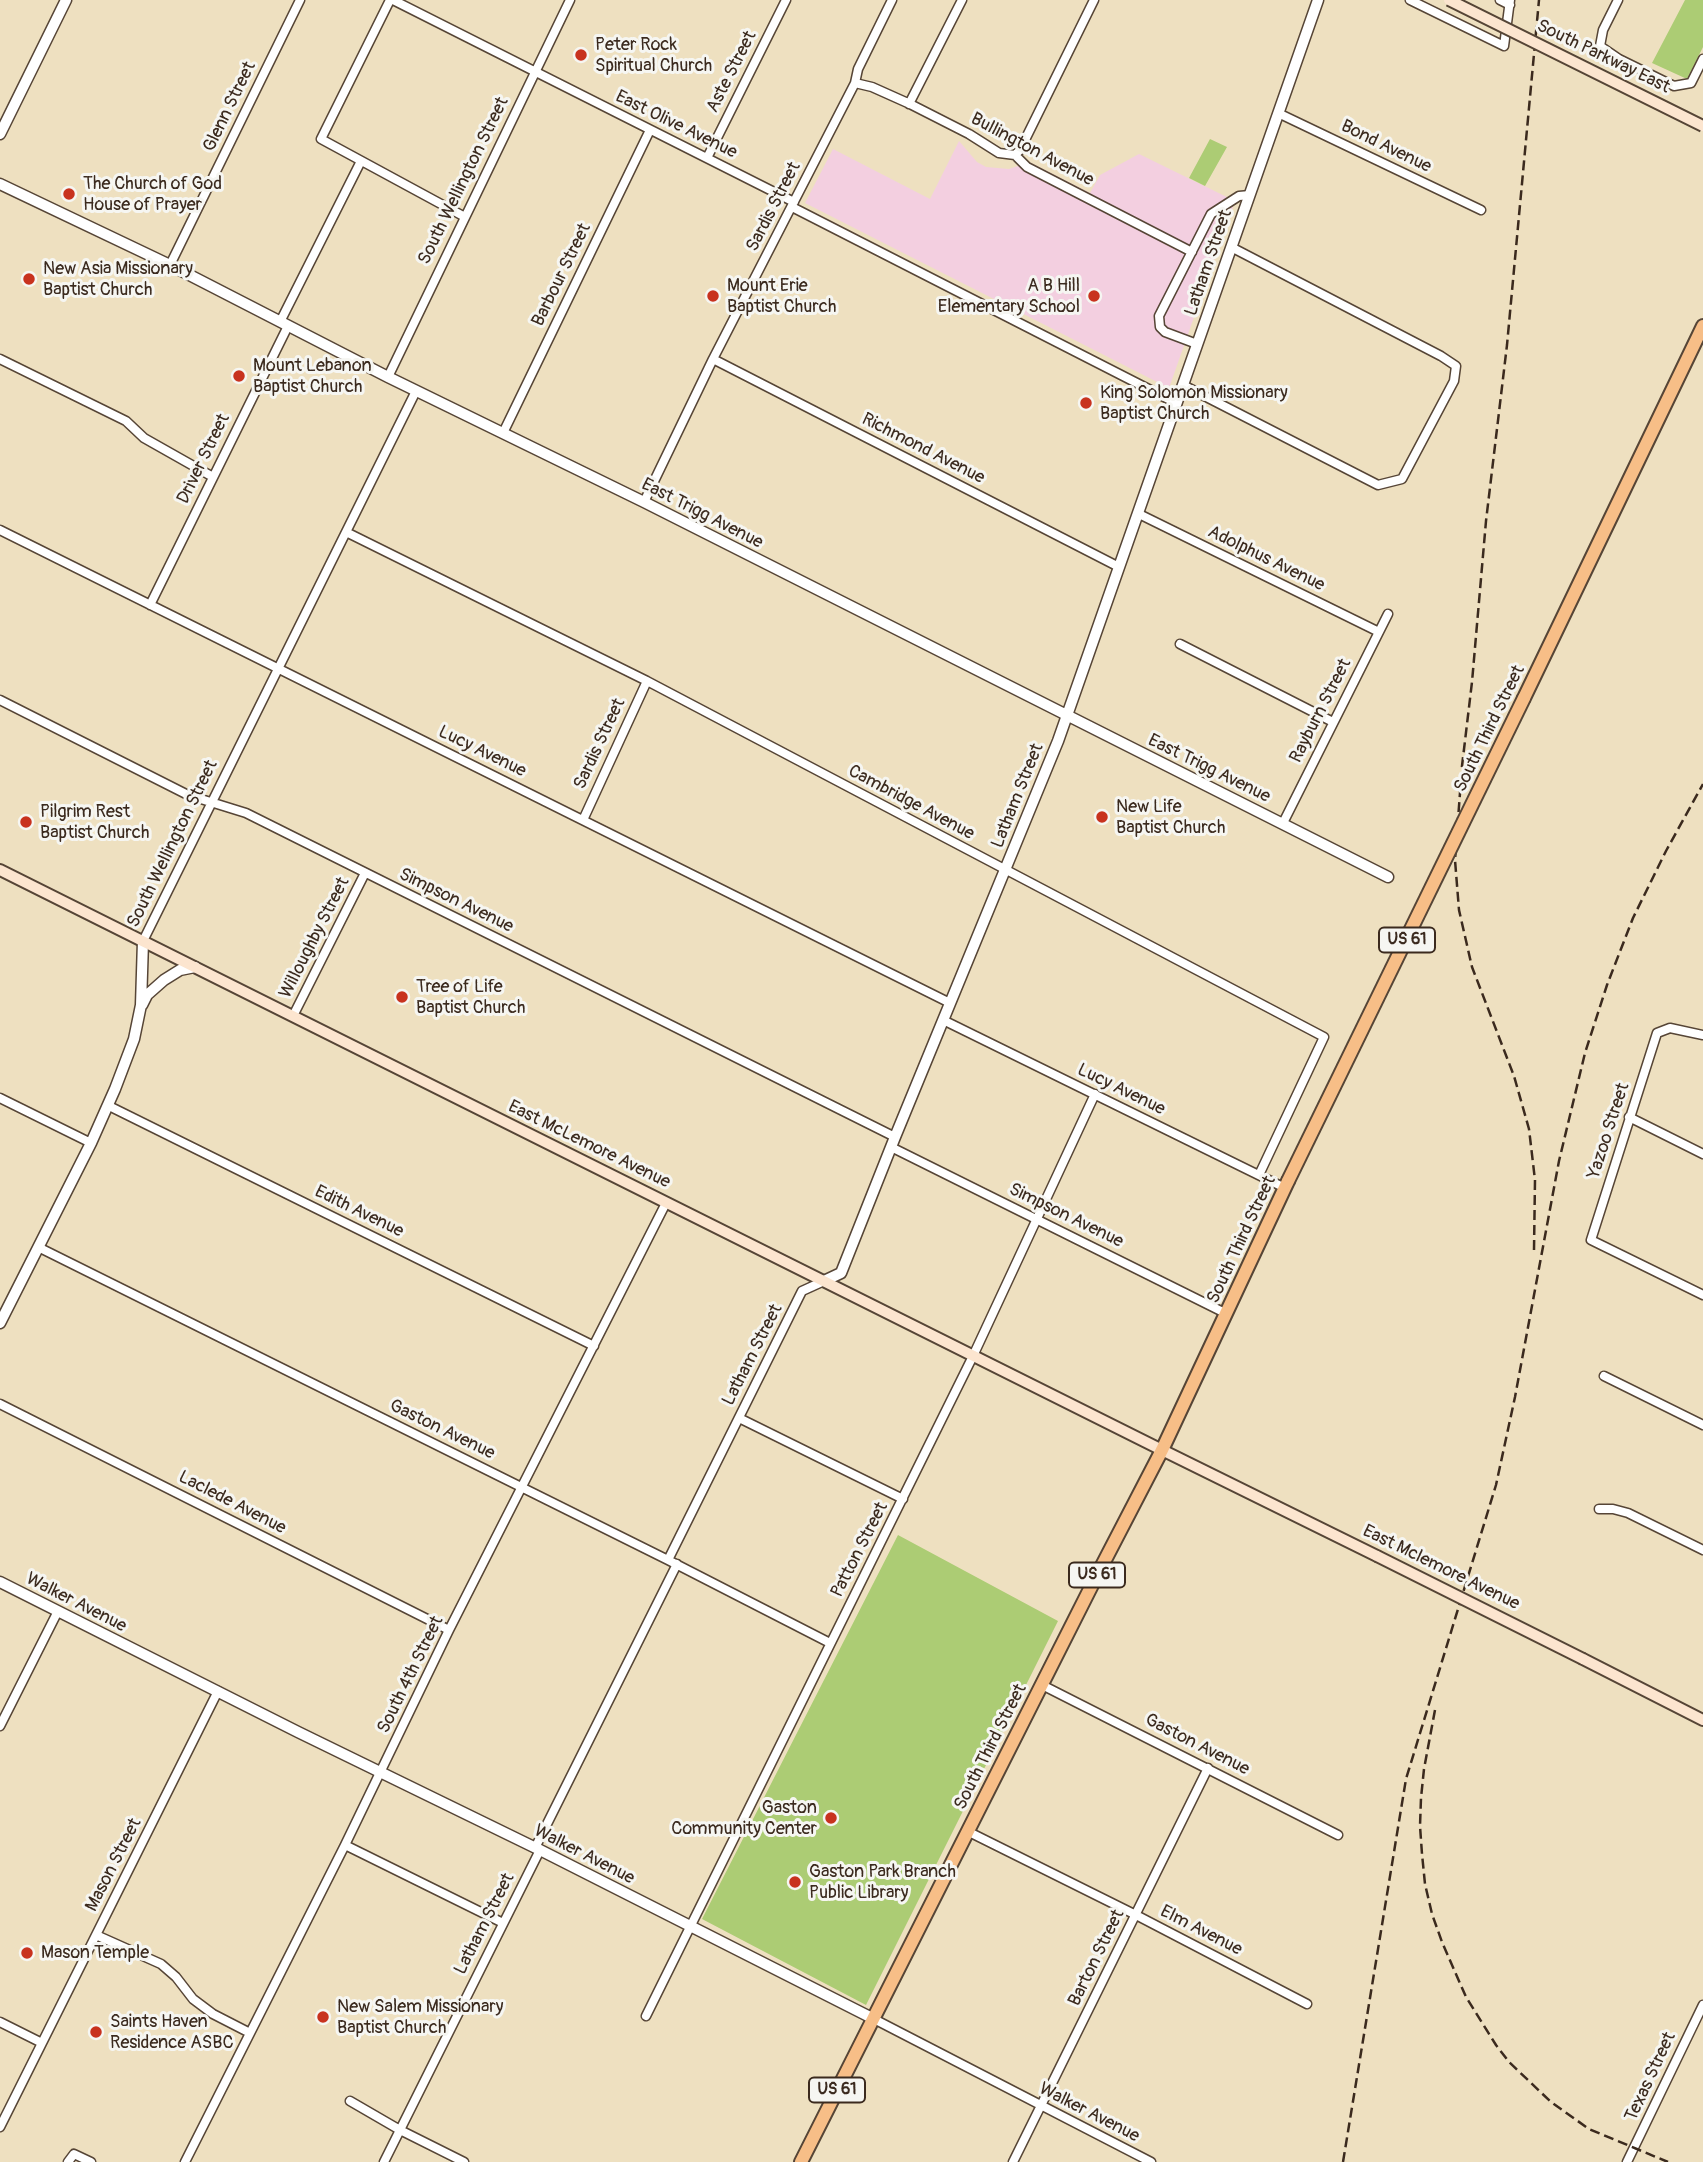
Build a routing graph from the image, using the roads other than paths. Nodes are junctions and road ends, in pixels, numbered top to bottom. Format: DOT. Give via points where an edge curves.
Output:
graph roads {
  1 [pos="66,0"];
  2 [pos="300,0"];
  3 [pos="391,0"];
  4 [pos="570,0"];
  5 [pos="786,0"];
  6 [pos="892,0"];
  7 [pos="962,0"];
  8 [pos="1094,0"];
  9 [pos="1318,0"];
  10 [pos="1410,0"];
  11 [pos="1449,0"];
  12 [pos="1500,0"];
  13 [pos="1618,0"];
  14 [pos="1510,3"];
  15 [pos="1703,59"];
  16 [pos="534,72"];
  17 [pos="855,83"];
  18 [pos="909,104"];
  19 [pos="1278,113"];
  20 [pos="1703,127"];
  21 [pos="650,130"];
  22 [pos="0,134"];
  23 [pos="1015,155"];
  24 [pos="706,158"];
  25 [pos="361,161"];
  26 [pos="0,184"];
  27 [pos="1250,195"];
  28 [pos="793,205"];
  29 [pos="1481,210"];
  30 [pos="465,217"];
  31 [pos="1231,247"];
  32 [pos="1192,252"];
  33 [pos="170,265"];
  34 [pos="284,324"];
  35 [pos="1703,326"];
  36 [pos="1197,344"];
  37 [pos="0,359"];
  38 [pos="713,359"];
  39 [pos="388,377"];
  40 [pos="1183,385"];
  41 [pos="416,391"];
  42 [pos="1176,403"];
  43 [pos="503,433"];
  44 [pos="213,477"];
  45 [pos="644,502"];
  46 [pos="1139,514"];
  47 [pos="0,530"];
  48 [pos="346,532"];
  49 [pos="1119,567"];
  50 [pos="150,605"];
  51 [pos="1388,614"];
  52 [pos="1378,632"];
  53 [pos="1181,644"];
  54 [pos="277,668"];
  55 [pos="647,681"];
  56 [pos="0,700"];
  57 [pos="1067,715"];
  58 [pos="1333,722"];
  59 [pos="212,802"];
  60 [pos="583,820"];
  61 [pos="1283,823"];
  62 [pos="0,870"];
  63 [pos="1004,871"];
  64 [pos="365,873"];
  65 [pos="1388,877"];
  66 [pos="142,941"];
  67 [pos="195,967"];
  68 [pos="950,1003"];
  69 [pos="141,1005"];
  70 [pos="293,1016"];
  71 [pos="943,1020"];
  72 [pos="1703,1035"];
  73 [pos="1095,1094"];
  74 [pos="0,1098"];
  75 [pos="109,1106"];
  76 [pos="1629,1117"];
  77 [pos="893,1142"];
  78 [pos="91,1143"];
  79 [pos="1703,1154"];
  80 [pos="1259,1175"];
  81 [pos="1287,1184"];
  82 [pos="666,1203"];
  83 [pos="1037,1219"];
  84 [pos="38,1247"];
  85 [pos="824,1281"];
  86 [pos="1703,1295"];
  87 [pos="1227,1314"];
  88 [pos="0,1323"];
  89 [pos="594,1346"];
  90 [pos="974,1356"];
  91 [pos="1604,1376"];
  92 [pos="0,1404"];
  93 [pos="739,1418"];
  94 [pos="1703,1425"];
  95 [pos="1162,1451"];
  96 [pos="523,1488"];
  97 [pos="903,1499"];
  98 [pos="1599,1509"];
  99 [pos="1703,1550"];
  100 [pos="672,1562"];
  101 [pos="0,1582"];
  102 [pos="58,1611"];
  103 [pos="449,1630"];
  104 [pos="830,1643"];
  105 [pos="1042,1685"];
  106 [pos="218,1691"];
  107 [pos="1703,1720"];
  108 [pos="0,1726"];
  109 [pos="1208,1768"];
  110 [pos="381,1772"];
  111 [pos="967,1831"];
  112 [pos="1338,1835"];
  113 [pos="345,1845"];
  114 [pos="538,1849"];
  115 [pos="1136,1915"];
  116 [pos="503,1923"];
  117 [pos="691,1926"];
  118 [pos="96,1935"];
  119 [pos="1307,2004"];
  120 [pos="1703,2005"];
  121 [pos="646,2016"];
  122 [pos="872,2018"];
  123 [pos="0,2022"];
  124 [pos="250,2033"];
  125 [pos="42,2043"];
  126 [pos="350,2101"];
  127 [pos="1041,2105"];
  128 [pos="0,2127"];
  129 [pos="400,2130"];
  130 [pos="68,2162"];
  131 [pos="90,2162"];
  132 [pos="185,2162"];
  133 [pos="384,2162"];
  134 [pos="464,2162"];
  135 [pos="801,2162"];
  136 [pos="1013,2162"];
  137 [pos="1151,2162"];
  138 [pos="1627,2162"];
  1 -- 22 [label="street"];
  2 -- 33 [label="street, Glenn Street"];
  3 -- 16 [label="street, East Olive Avenue"];
  3 -- 25 [label="street" via="321,139"];
  4 -- 16 [label="street, South Wellington Street"];
  5 -- 24 [label="street, Aste Street"];
  6 -- 17 [label="street, Sardis Street"];
  7 -- 18 [label="street"];
  8 -- 23 [label="street"];
  9 -- 19 [label="street, Latham Street"];
  10 -- 14 [label="street" via="1504,46"];
  11 -- 20 [label="main road, South Parkway East, bridge"];
  12 -- 14 [label="street"];
  13 -- 15 [label="street" via="1602,30 1600,46 1674,86 1691,83"];
  16 -- 21 [label="street, East Olive Avenue"];
  16 -- 30 [label="street, South Wellington Street"];
  17 -- 18 [label="street, Bullington Avenue"];
  17 -- 28 [label="street, Sardis Street"];
  18 -- 23 [label="street, Bullington Avenue" via="999,153"];
  19 -- 27 [label="street, Latham Street"];
  19 -- 29 [label="street, Bond Avenue"];
  21 -- 24 [label="street, East Olive Avenue"];
  21 -- 43 [label="street, Barbour Street"];
  23 -- 32 [label="street, Bullington Avenue" via="1027,167"];
  24 -- 28 [label="street, East Olive Avenue"];
  25 -- 30 [label="street"];
  25 -- 34 [label="street, Driver Street"];
  26 -- 33 [label="street, East Trigg Avenue"];
  27 -- 31 [label="street, Latham Street"];
  27 -- 32 [label="street" via="1239,196 1211,214"];
  28 -- 38 [label="street, Sardis Street"];
  28 -- 42 [label="street, East Olive Avenue"];
  30 -- 39 [label="street, South Wellington Street"];
  31 -- 36 [label="street, Latham Street"];
  31 -- 40 [label="street" via="1441,356 1456,366 1454,381 1402,479 1378,485"];
  32 -- 36 [label="street" via="1159,322 1165,332"];
  33 -- 34 [label="street, East Trigg Avenue"];
  34 -- 39 [label="street, East Trigg Avenue"];
  34 -- 44 [label="street, Driver Street"];
  35 -- 81 [label="main road, South Third Street / US 61, bridge"];
  36 -- 40 [label="street, Latham Street"];
  37 -- 44 [label="street" via="126,421 144,438"];
  38 -- 45 [label="street, Sardis Street"];
  38 -- 49 [label="street, Richmond Avenue"];
  39 -- 41 [label="street, East Trigg Avenue"];
  40 -- 42 [label="street, Latham Street"];
  41 -- 43 [label="street, East Trigg Avenue"];
  41 -- 48 [label="street, South Wellington Street"];
  42 -- 46 [label="street, Latham Street"];
  43 -- 45 [label="street, East Trigg Avenue"];
  44 -- 50 [label="street, Driver Street"];
  45 -- 57 [label="street, East Trigg Avenue"];
  46 -- 49 [label="street, Latham Street"];
  46 -- 52 [label="street, Adolphus Avenue"];
  47 -- 50 [label="street, Lucy Avenue"];
  48 -- 54 [label="street, South Wellington Street"];
  48 -- 55 [label="street, Cambridge Avenue"];
  49 -- 57 [label="street, Latham Street"];
  50 -- 54 [label="street, Lucy Avenue"];
  51 -- 52 [label="street, Rayburn Street"];
  52 -- 58 [label="street, Rayburn Street"];
  53 -- 58 [label="street"];
  54 -- 59 [label="street, South Wellington Street"];
  54 -- 60 [label="street, Lucy Avenue"];
  55 -- 60 [label="street, Sardis Street"];
  55 -- 63 [label="street, Cambridge Avenue"];
  56 -- 59 [label="street, Simpson Avenue" via="179,791"];
  57 -- 61 [label="street, East Trigg Avenue"];
  57 -- 63 [label="street, Latham Street"];
  58 -- 61 [label="street, Rayburn Street"];
  59 -- 64 [label="street, Simpson Avenue" via="246,813"];
  59 -- 66 [label="street, South Wellington Street"];
  60 -- 68 [label="street, Lucy Avenue"];
  61 -- 65 [label="street, East Trigg Avenue"];
  62 -- 66 [label="main road, East McLemore Avenue"];
  63 -- 68 [label="street, Latham Street"];
  63 -- 80 [label="street, Cambridge Avenue" via="1324,1037"];
  64 -- 70 [label="street, Willoughby Street"];
  64 -- 77 [label="street, Simpson Avenue"];
  66 -- 67 [label="main road, East McLemore Avenue"];
  66 -- 69 [label="street, South Wellington Street"];
  67 -- 69 [label="street" via="164,980"];
  67 -- 70 [label="main road, East McLemore Avenue"];
  68 -- 71 [label="street, Latham Street"];
  69 -- 75 [label="street, South Wellington Street" via="134,1040"];
  70 -- 82 [label="main road, East McLemore Avenue"];
  71 -- 73 [label="street, Lucy Avenue"];
  71 -- 77 [label="street, Latham Street"];
  72 -- 76 [label="street, Yazoo Street" via="1670,1028 1657,1033"];
  73 -- 80 [label="street, Lucy Avenue"];
  73 -- 83 [label="street, Patton Street"];
  74 -- 78 [label="street"];
  75 -- 78 [label="street, South Wellington Street"];
  75 -- 89 [label="street, Edith Avenue"];
  76 -- 79 [label="street"];
  76 -- 86 [label="street, Yazoo Street" via="1591,1240"];
  77 -- 83 [label="street, Simpson Avenue"];
  77 -- 85 [label="street, Latham Street" via="841,1273"];
  78 -- 84 [label="street, South Wellington Street"];
  80 -- 81 [label="street, Lucy Avenue"];
  81 -- 87 [label="main road, South Third Street / US 61"];
  82 -- 85 [label="main road, East McLemore Avenue"];
  82 -- 89 [label="street, South 4th Street"];
  83 -- 87 [label="street, Simpson Avenue"];
  83 -- 90 [label="street, Patton Street"];
  84 -- 88 [label="street, South Wellington Street"];
  84 -- 96 [label="street, Gaston Avenue"];
  85 -- 90 [label="main road, East McLemore Avenue"];
  85 -- 93 [label="street, Latham Street" via="803,1291"];
  87 -- 95 [label="main road, South Third Street / US 61"];
  89 -- 96 [label="street, South 4th Street"];
  90 -- 95 [label="main road, East McLemore Avenue"];
  90 -- 97 [label="street, Patton Street"];
  91 -- 94 [label="street"];
  92 -- 103 [label="street, Laclede Avenue"];
  93 -- 97 [label="street"];
  93 -- 100 [label="street, Latham Street"];
  95 -- 105 [label="main road, South Third Street / US 61"];
  95 -- 107 [label="main road, East Mclemore Avenue, bridge"];
  96 -- 100 [label="street, Gaston Avenue"];
  96 -- 103 [label="street, South 4th Street"];
  97 -- 104 [label="street, Patton Street"];
  98 -- 99 [label="street" via="1628,1513"];
  100 -- 104 [label="street, Gaston Avenue"];
  100 -- 114 [label="street, Latham Street"];
  101 -- 102 [label="street, Walker Avenue"];
  102 -- 106 [label="street, Walker Avenue"];
  102 -- 108 [label="street"];
  103 -- 110 [label="street, South 4th Street"];
  104 -- 117 [label="street, Patton Street"];
  105 -- 109 [label="street, Gaston Avenue"];
  105 -- 111 [label="main road, South Third Street / US 61"];
  106 -- 110 [label="street, Walker Avenue"];
  106 -- 118 [label="street, Mason Street"];
  109 -- 112 [label="street, Gaston Avenue"];
  109 -- 115 [label="street, Barton Street"];
  110 -- 113 [label="street, South 4th Street"];
  110 -- 114 [label="street, Walker Avenue"];
  111 -- 115 [label="street, Elm Avenue"];
  111 -- 122 [label="main road, South Third Street / US 61"];
  113 -- 116 [label="street"];
  113 -- 124 [label="street, South 4th Street"];
  114 -- 116 [label="street, Latham Street"];
  114 -- 117 [label="street, Walker Avenue"];
  115 -- 119 [label="street, Elm Avenue"];
  115 -- 127 [label="street, Barton Street"];
  116 -- 129 [label="street, Latham Street"];
  117 -- 121 [label="street, Patton Street"];
  117 -- 122 [label="street, Walker Avenue"];
  118 -- 124 [label="street" via="161,1964 193,1999"];
  118 -- 125 [label="street, Mason Street"];
  120 -- 138 [label="street, Texas Street"];
  122 -- 127 [label="street, Walker Avenue"];
  122 -- 135 [label="main road, South Third Street / US 61"];
  123 -- 125 [label="street"];
  124 -- 132 [label="street, South 4th Street"];
  125 -- 128 [label="street, Mason Street"];
  126 -- 129 [label="street"];
  127 -- 136 [label="street, Barton Street"];
  127 -- 137 [label="street, Walker Avenue"];
  129 -- 133 [label="street, Latham Street"];
  129 -- 134 [label="street"];
  130 -- 131 [label="street" via="74,2154"];
}
